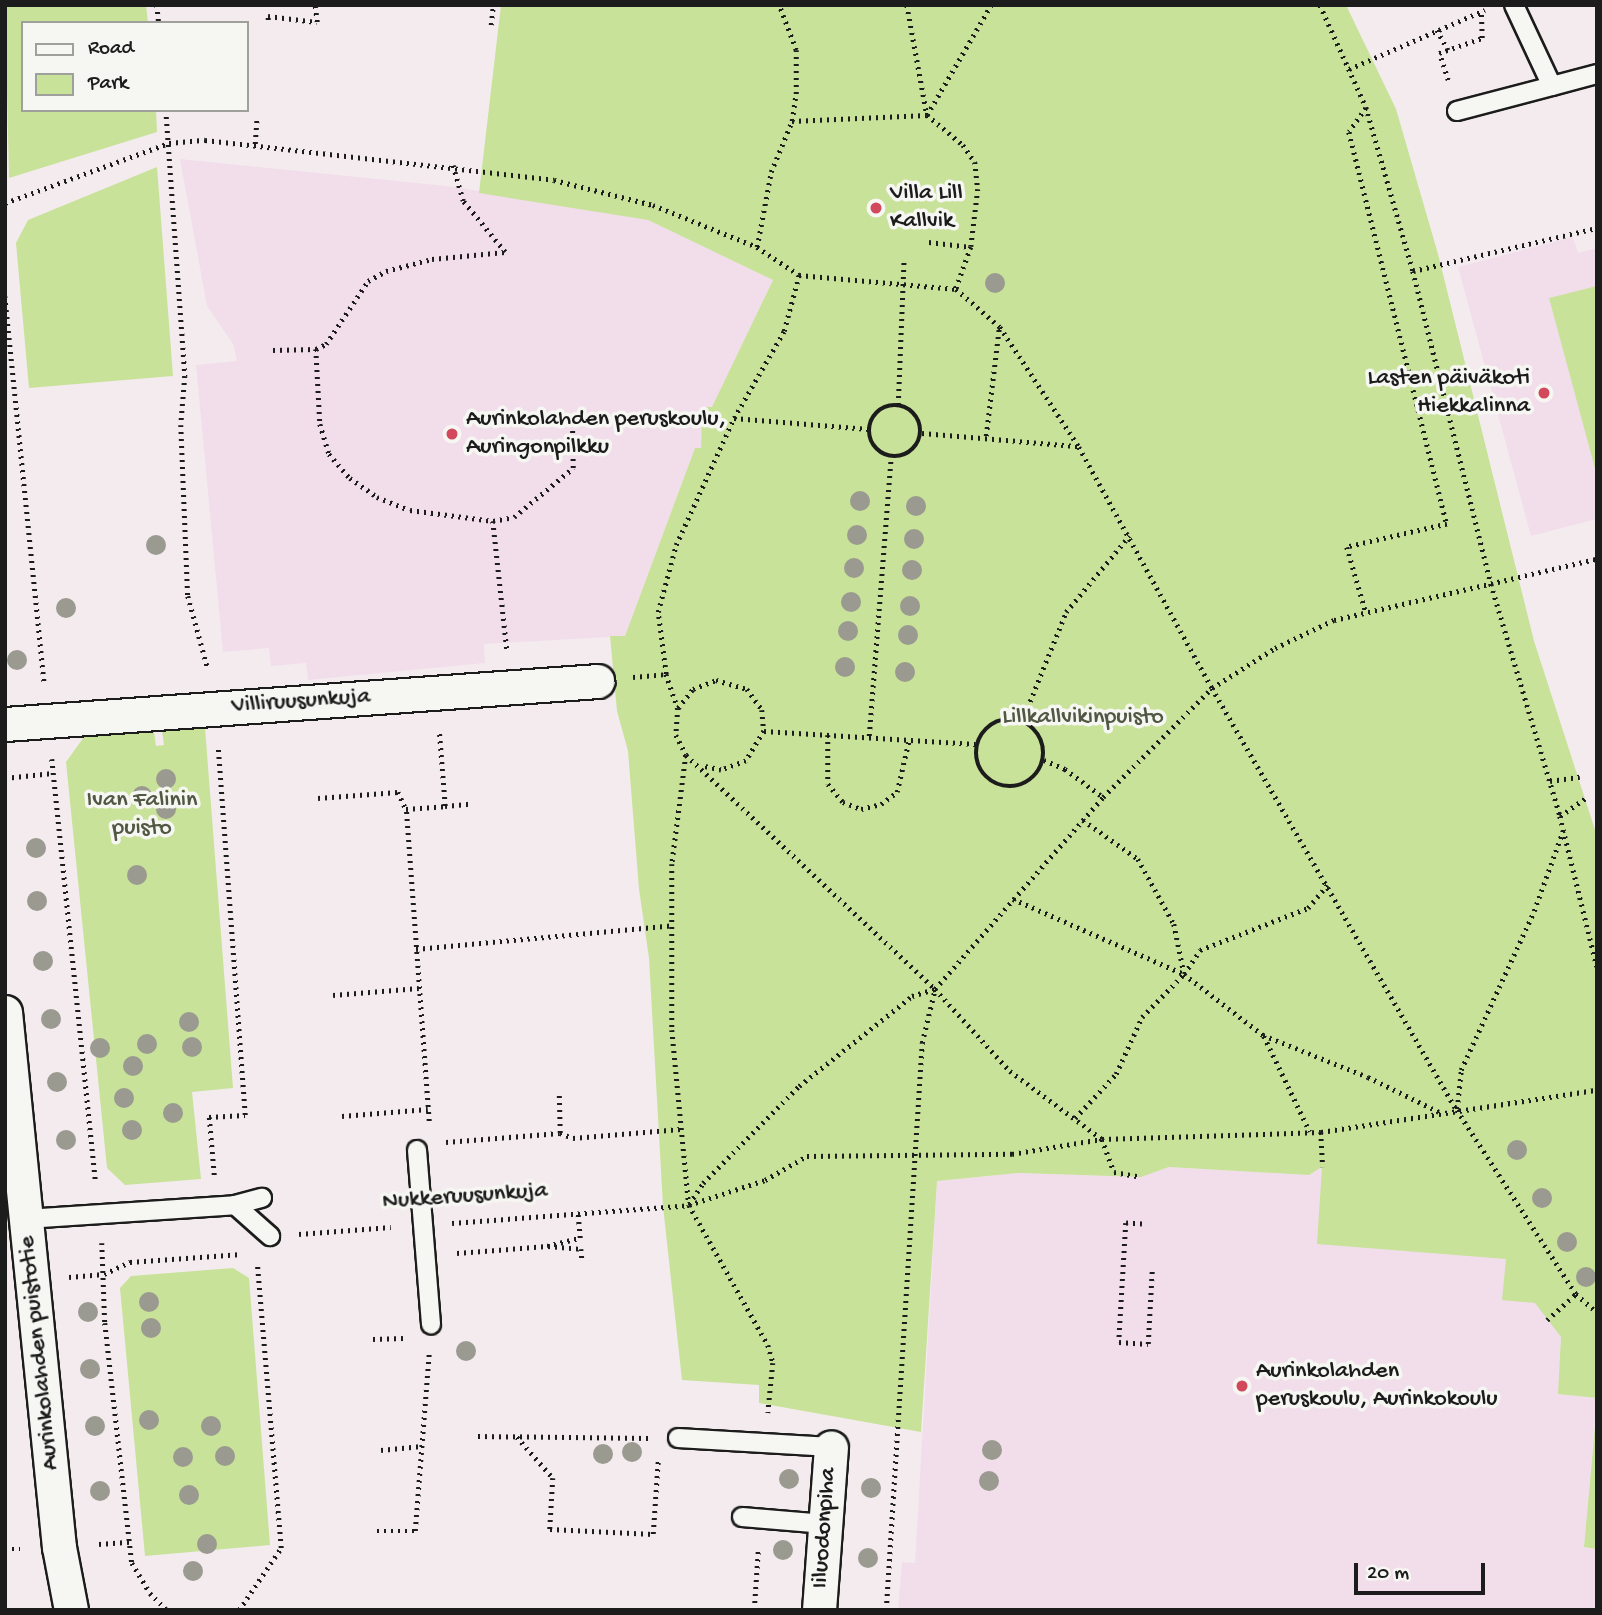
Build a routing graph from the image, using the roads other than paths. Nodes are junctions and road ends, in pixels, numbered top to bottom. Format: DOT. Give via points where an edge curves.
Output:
graph roads {
  1 [pos="1514,5"];
  2 [pos="1597,74"];
  3 [pos="1552,86"];
  4 [pos="1457,111"];
  5 [pos="597,681"];
  6 [pos="5,724"];
  7 [pos="5,1012"];
  8 [pos="424,1147"];
  9 [pos="262,1198"];
  10 [pos="235,1205"];
  11 [pos="19,1211"];
  12 [pos="270,1236"];
  13 [pos="432,1324"];
  14 [pos="678,1438"];
  15 [pos="831,1447"];
  16 [pos="743,1517"];
  17 [pos="825,1524"];
  18 [pos="71,1610"];
  19 [pos="819,1610"];
  1 -- 3 [label="lane"];
  2 -- 3 [label="lane"];
  3 -- 4 [label="lane"];
  5 -- 6 [label="street, Villiruusunkuja"];
  7 -- 11 [label="street, Aurinkolahden puistotie"];
  8 -- 13 [label="lane" via="422,1225"];
  9 -- 10 [label="lane"];
  10 -- 11 [label="lane"];
  10 -- 12 [label="lane"];
  11 -- 18 [label="street, Aurinkolahden puistotie" via="59,1546"];
  14 -- 15 [label="lane"];
  15 -- 17 [label="street, Iiluodonpiha"];
  16 -- 17 [label="lane"];
  17 -- 19 [label="street, Iiluodonpiha"];
}
